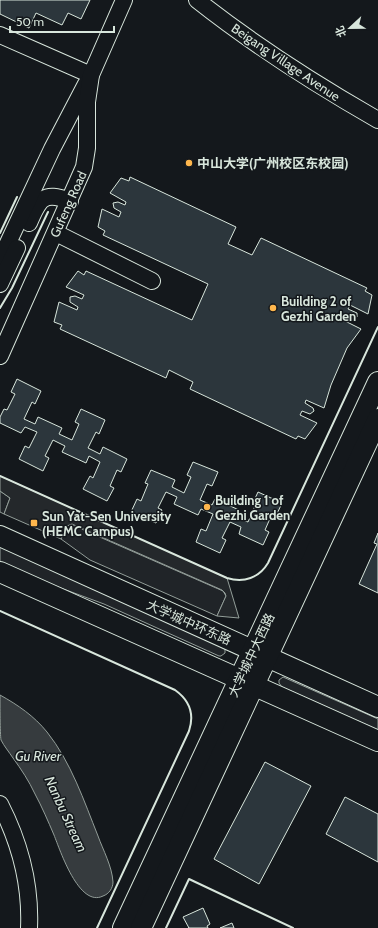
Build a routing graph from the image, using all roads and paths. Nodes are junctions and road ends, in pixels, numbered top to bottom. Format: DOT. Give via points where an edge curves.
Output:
graph roads {
  1 [pos="124,0"];
  2 [pos="197,0"];
  3 [pos="0,35"];
  4 [pos="91,75"];
  5 [pos="378,120"];
  6 [pos="70,201"];
  7 [pos="56,233"];
  8 [pos="0,260"];
  9 [pos="152,281"];
  10 [pos="0,284"];
  11 [pos="0,356"];
  12 [pos="378,382"];
  13 [pos="378,419"];
  14 [pos="0,536"];
  15 [pos="0,572"];
  16 [pos="260,654"];
  17 [pos="247,682"];
  18 [pos="378,707"];
  19 [pos="378,741"];
  20 [pos="0,804"];
  21 [pos="29,928"];
  22 [pos="123,928"];
  23 [pos="141,928"];
  1 -- 4 [label="lane, Gufeng Road"];
  2 -- 5 [label="lane, Beigang Village Avenue" via="297,72"];
  3 -- 4 [label="lane"];
  4 -- 6 [label="lane, Gufeng Road" via="87,102 86,158"];
  4 -- 8 [label="lane" via="52,149"];
  6 -- 7 [label="lane, Gufeng Road"];
  6 -- 10 [label="lane" via="50,196 38,204"];
  7 -- 9 [label="lane"];
  7 -- 11 [label="lane, Gufeng Road"];
  12 -- 16 [label="main road, 大学城中大西路"];
  13 -- 16 [label="main road, 大学城中大西路"];
  14 -- 16 [label="main road, 大学城中环东路"];
  15 -- 17 [label="main road"];
  16 -- 17 [label="main road, 大学城中大西路"];
  16 -- 18 [label="main road, 大学城中环东路"];
  17 -- 19 [label="main road"];
  17 -- 22 [label="main road, 大学城中大西路"];
  17 -- 23 [label="main road, 大学城中大西路"];
  20 -- 21 [label="lane" via="10,823 25,872 29,899"];
}
